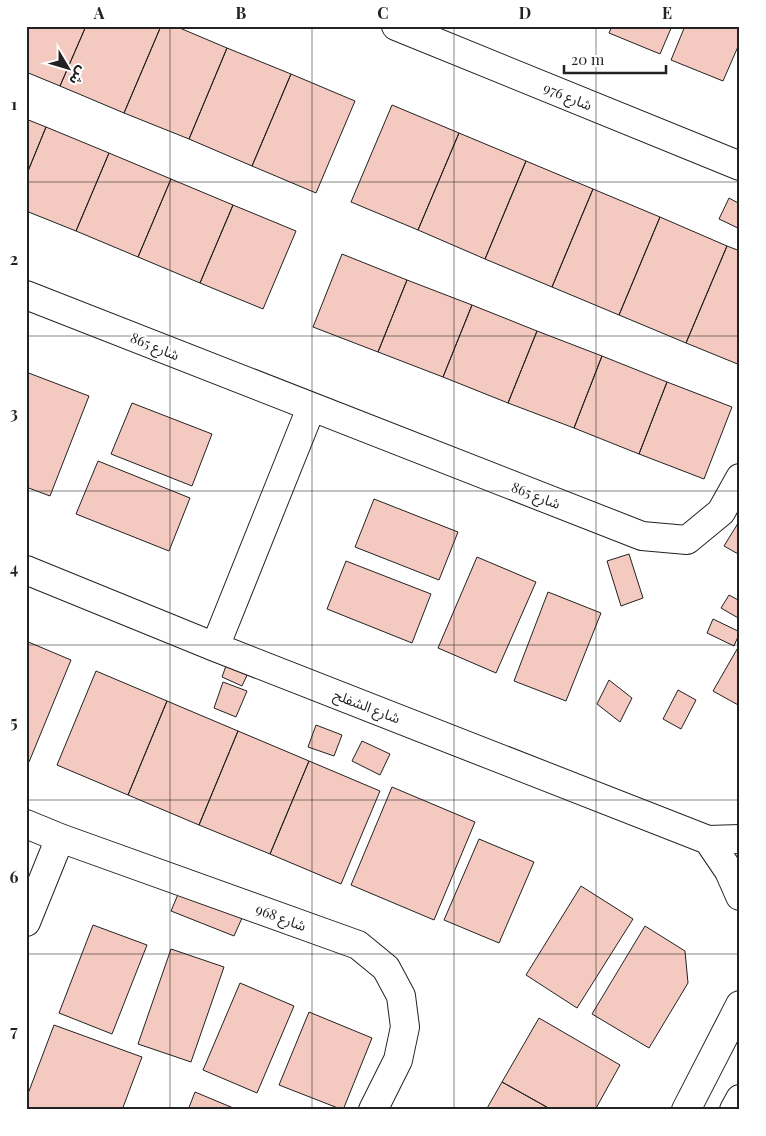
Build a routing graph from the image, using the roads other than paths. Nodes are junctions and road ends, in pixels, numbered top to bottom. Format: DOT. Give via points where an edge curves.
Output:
graph roads {
  1 [pos="396,26"];
  2 [pos="740,166"];
  3 [pos="26,295"];
  4 [pos="311,408"];
  5 [pos="740,478"];
  6 [pos="26,570"];
  7 [pos="215,647"];
  8 [pos="26,824"];
  9 [pos="60,838"];
  10 [pos="740,839"];
  11 [pos="708,840"];
  12 [pos="740,896"];
  13 [pos="26,922"];
  14 [pos="740,1005"];
  15 [pos="740,1099"];
  16 [pos="373,1110"];
  17 [pos="686,1110"];
  18 [pos="734,1110"];
  1 -- 2 [label="street, شارع 976"];
  3 -- 4 [label="street, شارع 865"];
  4 -- 5 [label="street, شارع 865" via="642,536 687,540 721,512"];
  4 -- 7 [label="street"];
  6 -- 7 [label="street, شارع الشفلح"];
  7 -- 11 [label="street, شارع الشفلح"];
  8 -- 9 [label="street, شارع 968"];
  9 -- 13 [label="street"];
  9 -- 16 [label="street, شارع 968" via="358,945 386,968 401,996 405,1026 398,1060"];
  10 -- 11 [label="street, شارع الشفلح"];
  11 -- 12 [label="street" via="729,871"];
  14 -- 17 [label="street"];
  15 -- 18 [label="street"];
}
